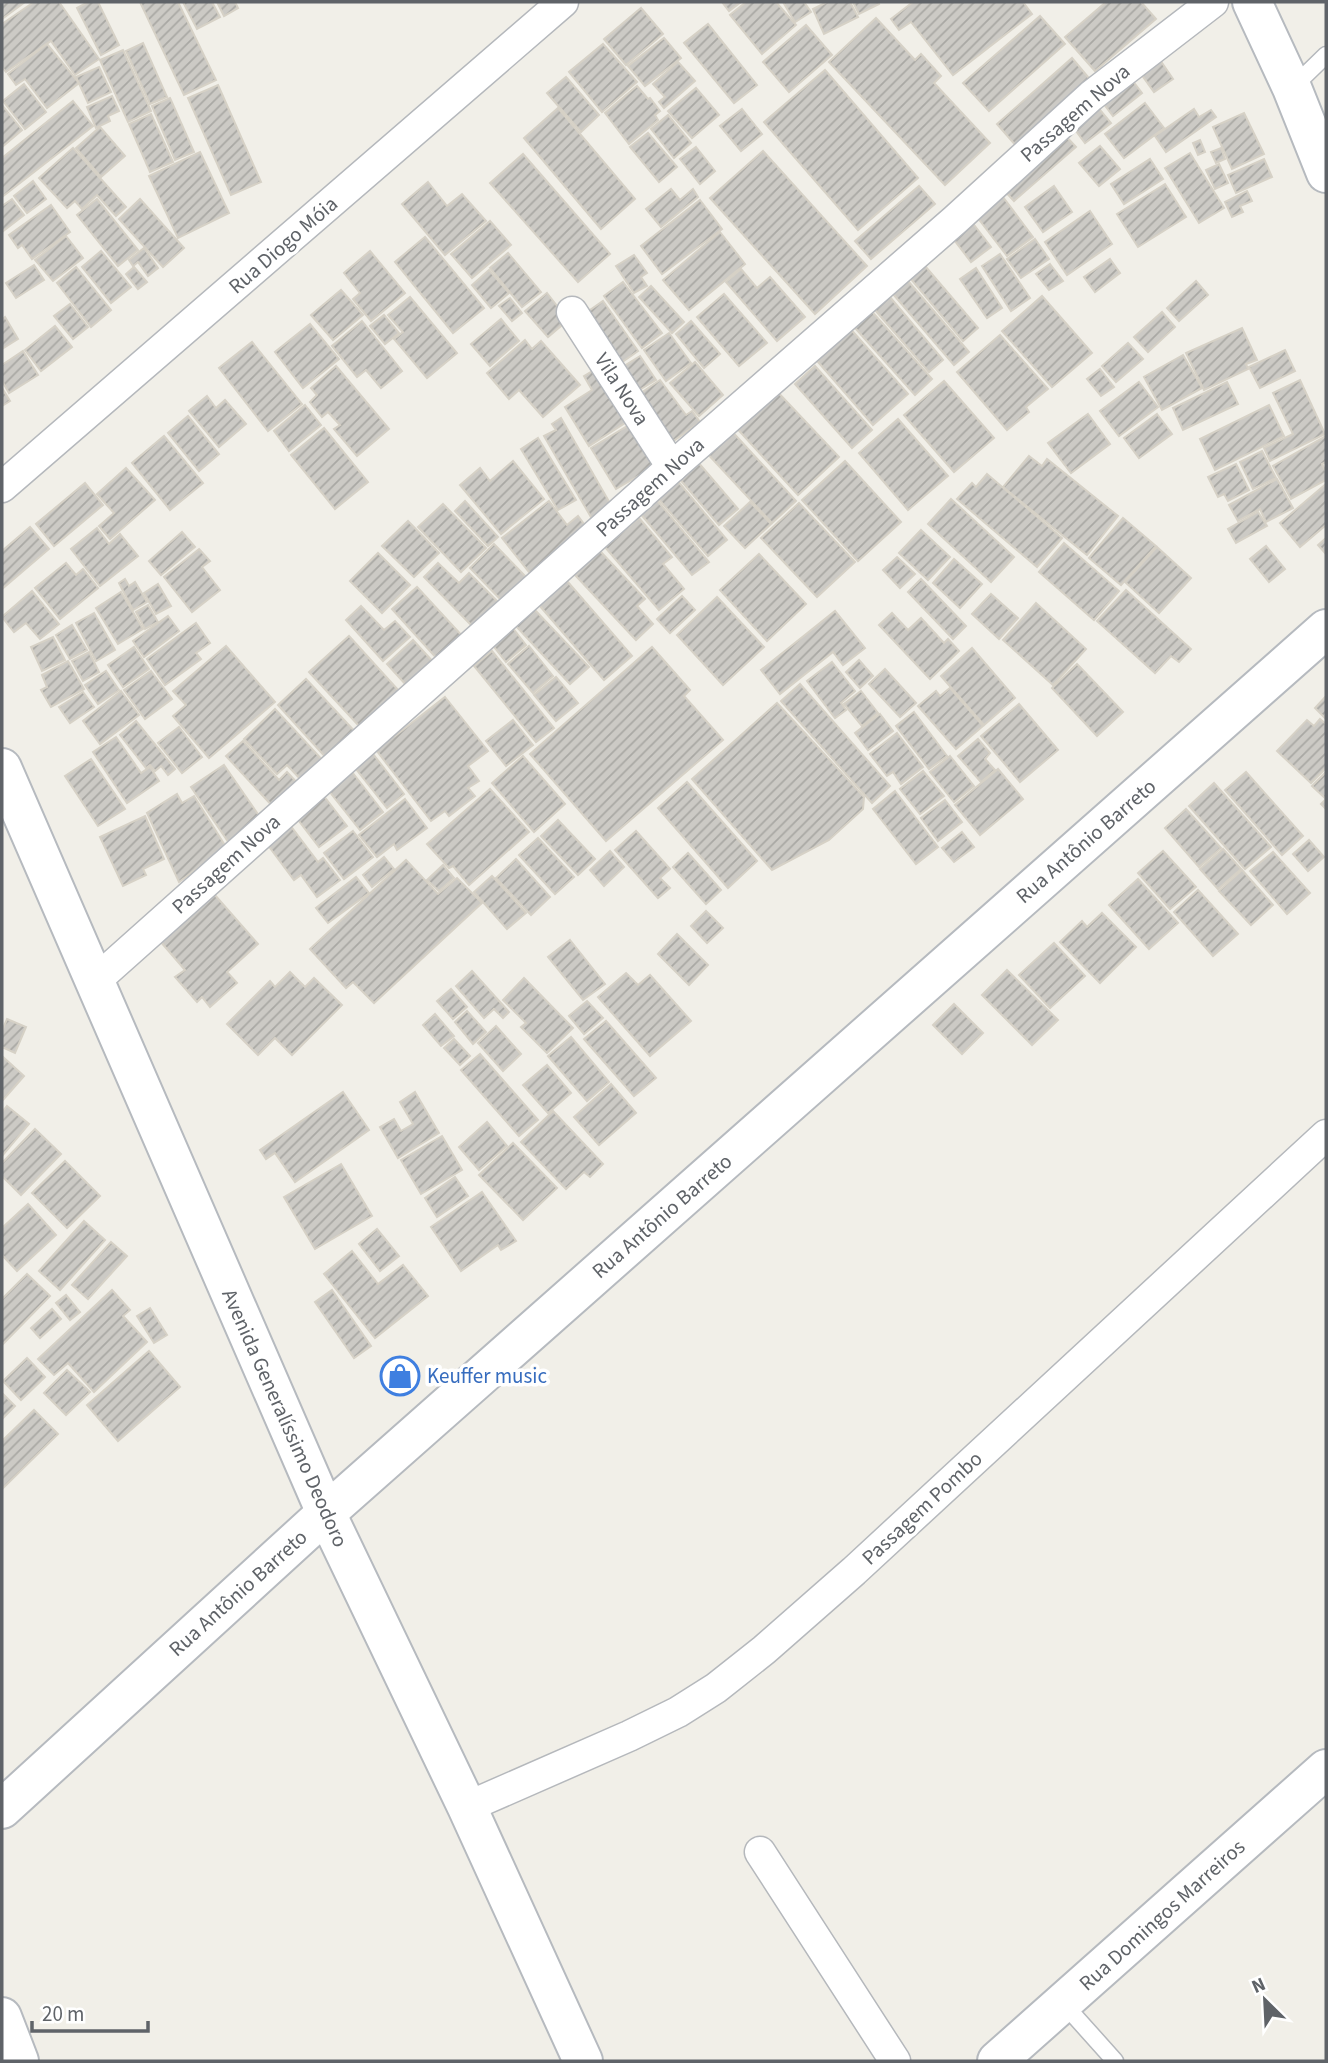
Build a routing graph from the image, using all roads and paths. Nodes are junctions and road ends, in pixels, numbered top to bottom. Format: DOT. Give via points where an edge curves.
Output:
graph roads {
  1 [pos="564,2"];
  2 [pos="1213,2"];
  3 [pos="1252,2"];
  4 [pos="1326,55"];
  5 [pos="1292,88"];
  6 [pos="1326,173"];
  7 [pos="572,312"];
  8 [pos="672,467"];
  9 [pos="2,487"];
  10 [pos="1326,629"];
  11 [pos="2,768"];
  12 [pos="94,982"];
  13 [pos="1326,1135"];
  14 [pos="326,1513"];
  15 [pos="1326,1769"];
  16 [pos="467,1807"];
  17 [pos="2,1809"];
  18 [pos="760,1852"];
  19 [pos="1063,2003"];
  20 [pos="2,2017"];
  21 [pos="19,2061"];
  22 [pos="583,2061"];
  23 [pos="895,2061"];
  24 [pos="997,2061"];
  25 [pos="1115,2061"];
  1 -- 9 [label="street, Rua Diogo Móia"];
  2 -- 8 [label="street, Passagem Nova" via="1091,96"];
  3 -- 5 [label="street"];
  4 -- 5 [label="lane"];
  5 -- 6 [label="street"];
  7 -- 8 [label="street, Vila Nova"];
  8 -- 12 [label="street, Passagem Nova"];
  10 -- 14 [label="street, Rua Antônio Barreto"];
  11 -- 12 [label="street, Avenida Generalíssimo Deodoro"];
  12 -- 14 [label="street, Avenida Generalíssimo Deodoro"];
  13 -- 16 [label="street, Passagem Pombo" via="764,1650 678,1712"];
  14 -- 16 [label="street, Avenida Generalíssimo Deodoro"];
  14 -- 17 [label="street, Rua Antônio Barreto"];
  15 -- 19 [label="street, Rua Domingos Marreiros"];
  16 -- 22 [label="street, Avenida Generalíssimo Deodoro"];
  18 -- 23 [label="street"];
  19 -- 24 [label="street, Rua Domingos Marreiros"];
  19 -- 25 [label="lane"];
  20 -- 21 [label="street"];
}
